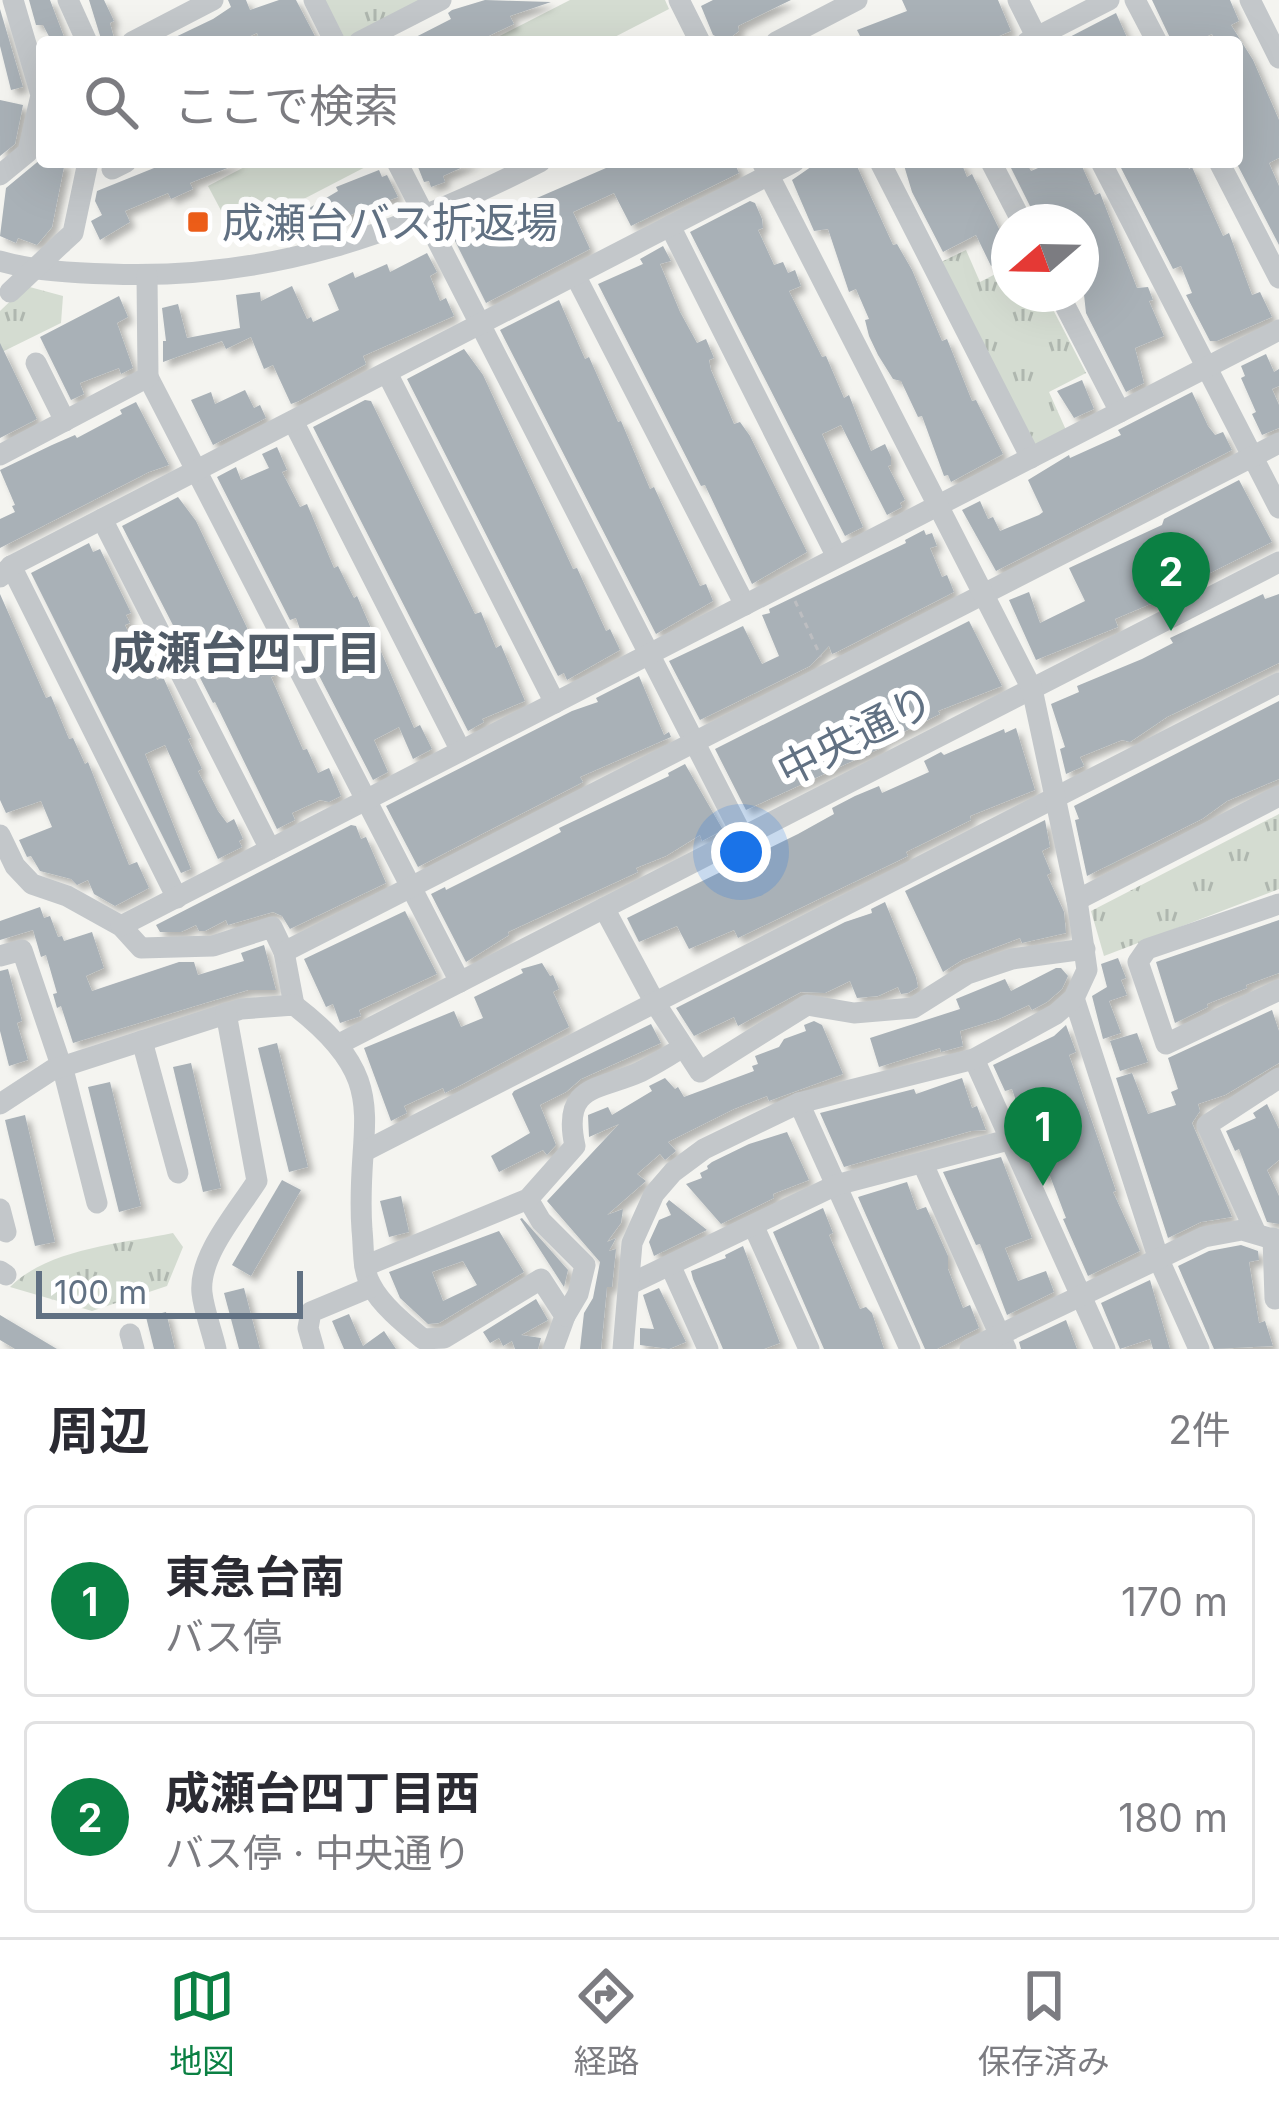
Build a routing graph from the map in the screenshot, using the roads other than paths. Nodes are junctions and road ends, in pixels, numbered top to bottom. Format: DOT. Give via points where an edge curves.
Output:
graph roads {
  1 [pos="13,0"];
  2 [pos="68,0"];
  3 [pos="213,0"];
  4 [pos="314,0"];
  5 [pos="440,0"];
  6 [pos="679,0"];
  7 [pos="857,0"];
  8 [pos="1018,0"];
  9 [pos="1108,0"];
  10 [pos="1135,0"];
  11 [pos="1250,0"];
  12 [pos="83,36"];
  13 [pos="144,36"];
  14 [pos="332,36"];
  15 [pos="371,36"];
  16 [pos="697,36"];
  17 [pos="788,36"];
  18 [pos="1032,36"];
  19 [pos="1041,36"];
  20 [pos="1154,36"];
  21 [pos="1279,58"];
  22 [pos="36,78"];
  23 [pos="36,117"];
  24 [pos="87,168"];
  25 [pos="400,168"];
  26 [pos="529,168"];
  27 [pos="883,168"];
  28 [pos="994,168"];
  29 [pos="1104,168"];
  30 [pos="1222,168"];
  31 [pos="765,169"];
  32 [pos="0,175"];
  33 [pos="1013,204"];
  34 [pos="425,218"];
  35 [pos="670,226"];
  36 [pos="0,262"];
  37 [pos="147,275"];
  38 [pos="575,275"];
  39 [pos="1279,278"];
  40 [pos="5,297"];
  41 [pos="1068,312"];
  42 [pos="480,324"];
  43 [pos="1279,330"];
  44 [pos="36,363"];
  45 [pos="1206,367"];
  46 [pos="387,373"];
  47 [pos="148,377"];
  48 [pos="1120,412"];
  49 [pos="65,421"];
  50 [pos="293,421"];
  51 [pos="1279,443"];
  52 [pos="0,455"];
  53 [pos="1252,457"];
  54 [pos="1031,458"];
  55 [pos="197,470"];
  56 [pos="938,506"];
  57 [pos="1279,508"];
  58 [pos="103,519"];
  59 [pos="837,557"];
  60 [pos="1279,562"];
  61 [pos="6,572"];
  62 [pos="983,594"];
  63 [pos="745,605"];
  64 [pos="649,654"];
  65 [pos="1279,683"];
  66 [pos="1032,689"];
  67 [pos="555,703"];
  68 [pos="694,742"];
  69 [pos="461,751"];
  70 [pos="1279,796"];
  71 [pos="1055,798"];
  72 [pos="366,800"];
  73 [pos="0,835"];
  74 [pos="743,837"];
  75 [pos="270,850"];
  76 [pos="411,887"];
  77 [pos="177,898"];
  78 [pos="1077,900"];
  79 [pos="1279,904"];
  80 [pos="604,908"];
  81 [pos="121,926"];
  82 [pos="1085,949"];
  83 [pos="284,952"];
  84 [pos="0,956"];
  85 [pos="460,982"];
  86 [pos="1279,989"];
  87 [pos="1074,998"];
  88 [pos="655,1003"];
  89 [pos="294,1005"];
  90 [pos="226,1013"];
  91 [pos="142,1041"];
  92 [pos="339,1044"];
  93 [pos="682,1048"];
  94 [pos="974,1059"];
  95 [pos="60,1067"];
  96 [pos="1277,1083"];
  97 [pos="799,1102"];
  98 [pos="0,1103"];
  99 [pos="1012,1139"];
  100 [pos="365,1151"];
  101 [pos="923,1163"];
  102 [pos="178,1173"];
  103 [pos="836,1185"];
  104 [pos="528,1199"];
  105 [pos="97,1203"];
  106 [pos="0,1209"];
  107 [pos="754,1227"];
  108 [pos="6,1232"];
  109 [pos="1269,1237"];
  110 [pos="1159,1260"];
  111 [pos="671,1268"];
  112 [pos="368,1276"];
  113 [pos="630,1285"];
  114 [pos="1082,1296"];
  115 [pos="1274,1299"];
  116 [pos="565,1316"];
  117 [pos="1003,1342"];
  118 [pos="216,1349"];
  119 [pos="314,1349"];
  120 [pos="553,1349"];
  121 [pos="623,1349"];
  122 [pos="708,1349"];
  123 [pos="808,1349"];
  124 [pos="910,1349"];
  125 [pos="970,1349"];
  126 [pos="1105,1349"];
  127 [pos="1199,1349"];
  1 -- 22 [label="street"];
  2 -- 12 [label="street"];
  3 -- 13 [label="street"];
  4 -- 14 [label="street"];
  5 -- 15 [label="street"];
  6 -- 16 [label="street"];
  7 -- 17 [label="street"];
  8 -- 18 [label="street"];
  9 -- 19 [label="street"];
  10 -- 20 [label="street"];
  11 -- 21 [label="street"];
  23 -- 32 [label="street" via="28,152"];
  24 -- 40 [label="street, bridge" via="73,233"];
  25 -- 34 [label="street"];
  26 -- 34 [label="street"];
  27 -- 54 [label="street"];
  28 -- 33 [label="street"];
  29 -- 45 [label="street"];
  30 -- 39 [label="street"];
  31 -- 35 [label="street"];
  31 -- 56 [label="street"];
  34 -- 37 [label="street" via="295,258"];
  34 -- 42 [label="street"];
  35 -- 38 [label="street"];
  35 -- 59 [label="street"];
  36 -- 37 [label="street"];
  37 -- 47 [label="street"];
  38 -- 42 [label="street"];
  38 -- 63 [label="street"];
  41 -- 48 [label="street"];
  42 -- 46 [label="street"];
  42 -- 64 [label="street"];
  43 -- 45 [label="street"];
  44 -- 49 [label="street"];
  45 -- 48 [label="street"];
  45 -- 53 [label="street"];
  46 -- 50 [label="street"];
  46 -- 67 [label="street"];
  47 -- 49 [label="street"];
  47 -- 55 [label="street"];
  48 -- 54 [label="street"];
  49 -- 52 [label="street"];
  50 -- 55 [label="street"];
  50 -- 69 [label="street"];
  51 -- 53 [label="street"];
  53 -- 57 [label="street"];
  53 -- 62 [label="street"];
  54 -- 56 [label="street"];
  55 -- 58 [label="street"];
  55 -- 72 [label="street"];
  56 -- 59 [label="street"];
  56 -- 62 [label="street"];
  58 -- 61 [label="street"];
  58 -- 75 [label="street"];
  59 -- 63 [label="street"];
  60 -- 66 [label="street, 中央通り"];
  61 -- 77 [label="street"];
  62 -- 66 [label="street"];
  62 -- 68 [label="street"];
  63 -- 64 [label="street"];
  64 -- 67 [label="street"];
  64 -- 68 [label="street"];
  65 -- 71 [label="street"];
  66 -- 71 [label="street"];
  66 -- 74 [label="street, 中央通り"];
  67 -- 69 [label="street"];
  68 -- 74 [label="street"];
  68 -- 76 [label="street"];
  69 -- 72 [label="street"];
  70 -- 78 [label="street"];
  71 -- 78 [label="street"];
  71 -- 88 [label="street"];
  72 -- 75 [label="street"];
  72 -- 76 [label="street"];
  73 -- 81 [label="street" via="32,884"];
  74 -- 80 [label="street, 中央通り"];
  75 -- 77 [label="street"];
  76 -- 83 [label="street"];
  76 -- 85 [label="street"];
  77 -- 81 [label="street"];
  78 -- 82 [label="street"];
  79 -- 86 [label="street" via="1147,949 1138,962 1166,1043"];
  80 -- 85 [label="street, 中央通り"];
  80 -- 88 [label="street"];
  81 -- 83 [label="street" via="141,948 172,950 272,927"];
  82 -- 87 [label="street" via="1087,970"];
  82 -- 93 [label="street" via="967,974 913,1008 854,1013 807,1005 700,1072"];
  83 -- 89 [label="street"];
  84 -- 95 [label="street" via="22,950"];
  85 -- 92 [label="street, 中央通り"];
  87 -- 94 [label="street"];
  87 -- 110 [label="street"];
  88 -- 93 [label="street"];
  88 -- 100 [label="street"];
  89 -- 90 [label="street"];
  89 -- 92 [label="street"];
  90 -- 91 [label="street"];
  90 -- 118 [label="street" via="257,1181 202,1277"];
  91 -- 95 [label="street"];
  91 -- 102 [label="street"];
  92 -- 100 [label="street" via="363,1092"];
  93 -- 104 [label="street" via="579,1100 575,1146"];
  94 -- 97 [label="street"];
  94 -- 99 [label="street"];
  95 -- 98 [label="street"];
  95 -- 105 [label="street"];
  96 -- 109 [label="street" via="1207,1125"];
  97 -- 103 [label="street"];
  97 -- 113 [label="street" via="673,1172 641,1216"];
  99 -- 101 [label="street"];
  99 -- 114 [label="street"];
  100 -- 112 [label="street" via="360,1202"];
  101 -- 103 [label="street"];
  101 -- 117 [label="street"];
  103 -- 107 [label="street"];
  103 -- 124 [label="street"];
  104 -- 112 [label="street"];
  104 -- 116 [label="street" via="585,1265"];
  106 -- 108 [label="street"];
  107 -- 111 [label="street"];
  107 -- 123 [label="street"];
  109 -- 110 [label="street" via="1204,1238"];
  109 -- 115 [label="street"];
  110 -- 114 [label="street"];
  110 -- 127 [label="street"];
  111 -- 113 [label="street"];
  111 -- 122 [label="street"];
  112 -- 116 [label="street" via="423,1339 444,1338 541,1279"];
  112 -- 119 [label="street" via="311,1312"];
  113 -- 121 [label="street"];
  114 -- 117 [label="street"];
  114 -- 126 [label="street"];
  116 -- 120 [label="street"];
  117 -- 125 [label="street"];
}
